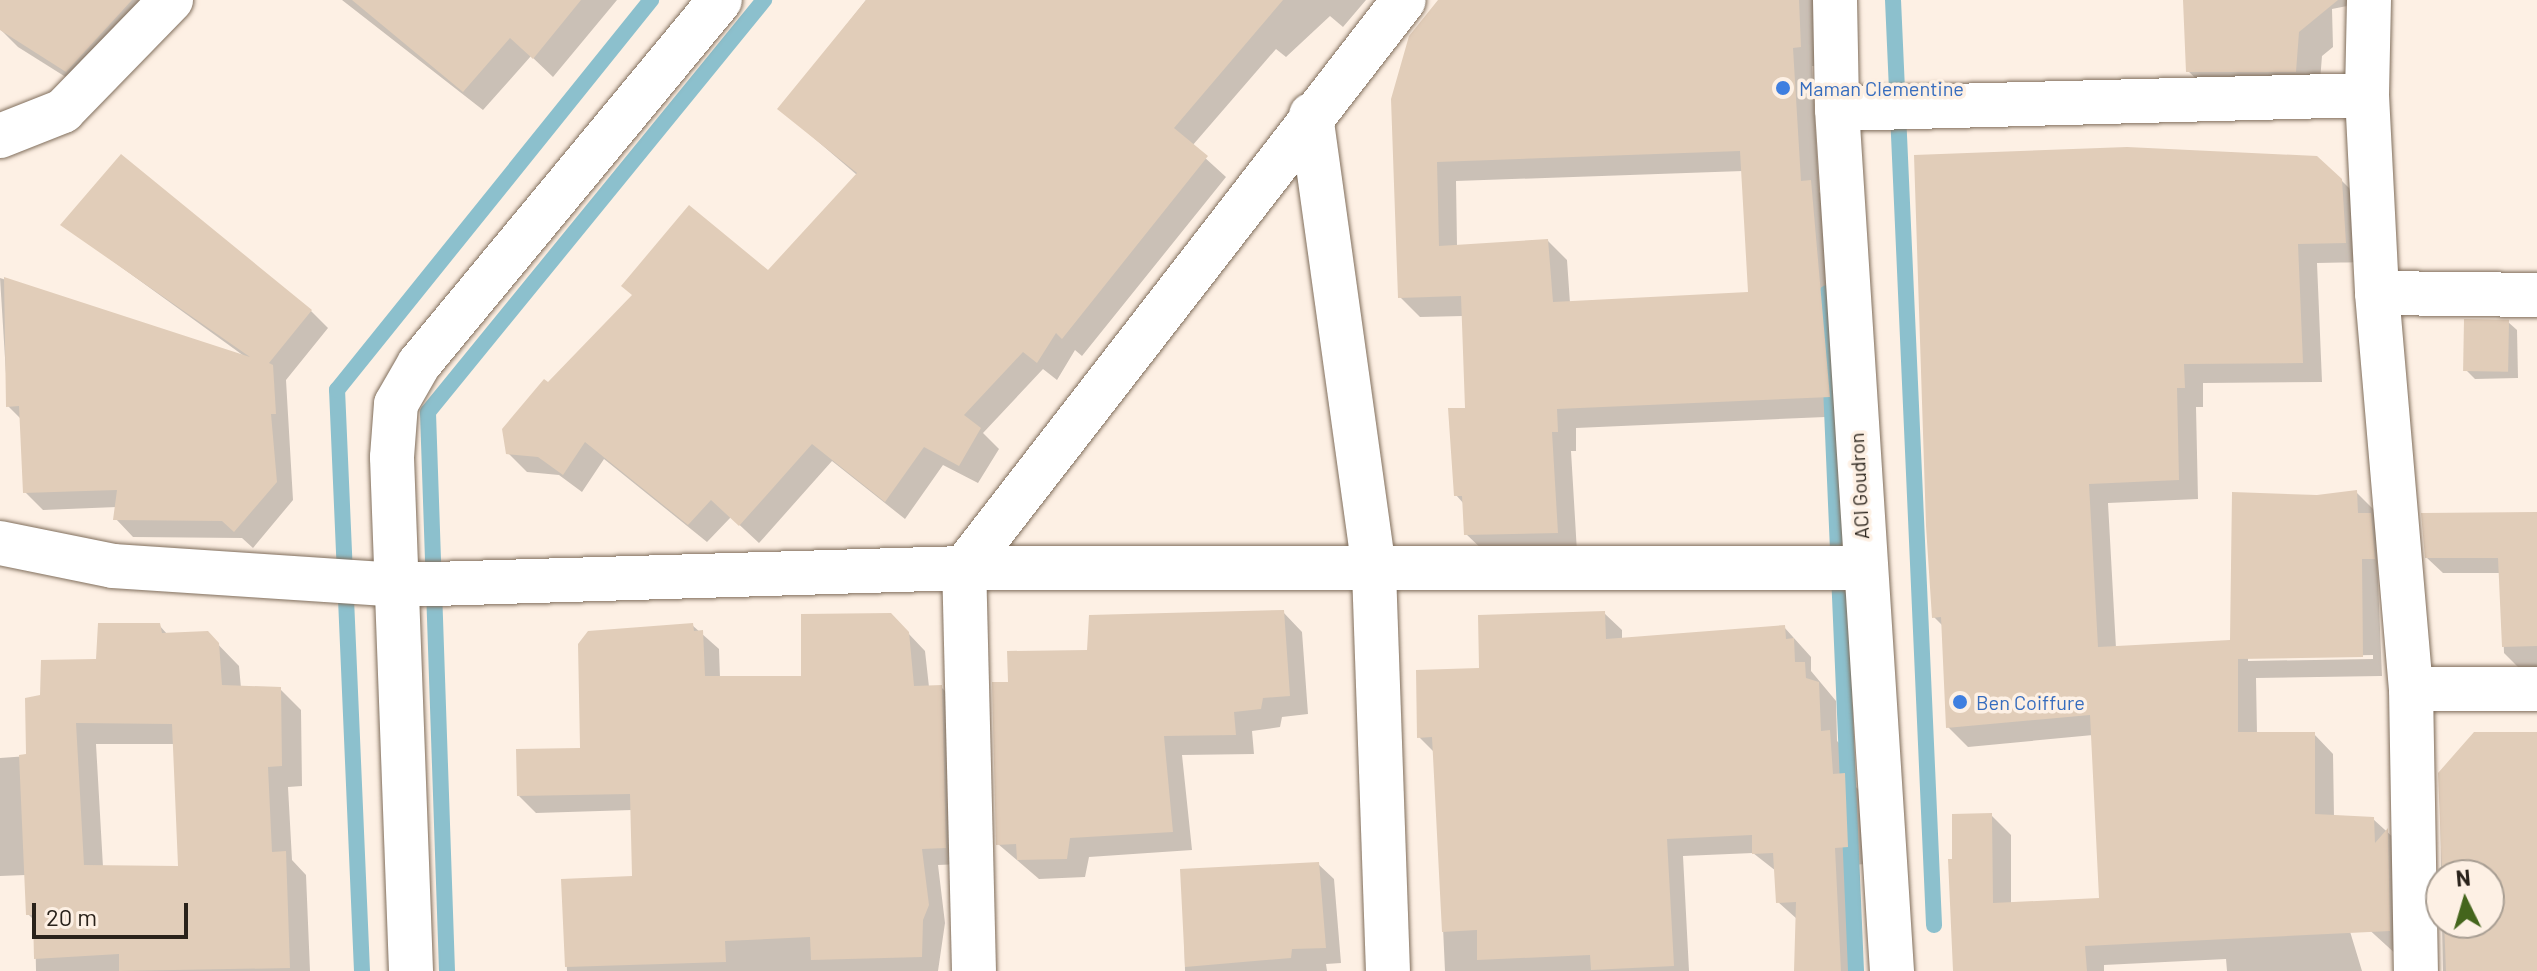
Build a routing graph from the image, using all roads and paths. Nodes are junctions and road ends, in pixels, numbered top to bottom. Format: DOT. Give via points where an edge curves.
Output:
graph roads {
  1 [pos="171,0"];
  2 [pos="720,0"];
  3 [pos="1404,0"];
  4 [pos="1835,0"];
  5 [pos="2369,0"];
  6 [pos="2367,95"];
  7 [pos="1837,109"];
  8 [pos="1311,115"];
  9 [pos="0,136"];
  10 [pos="2377,293"];
  11 [pos="2537,295"];
  12 [pos="0,543"];
  13 [pos="964,568"];
  14 [pos="1864,568"];
  15 [pos="1374,571"];
  16 [pos="401,585"];
  17 [pos="2411,689"];
  18 [pos="2537,689"];
  19 [pos="411,971"];
  20 [pos="974,971"];
  21 [pos="1388,971"];
  22 [pos="1892,971"];
  23 [pos="2416,971"];
  1 -- 9 [label="street" via="63,111"];
  2 -- 16 [label="street" via="419,364 396,404 392,457"];
  3 -- 8 [label="street"];
  4 -- 7 [label="street, ACI Goudron"];
  5 -- 6 [label="street"];
  6 -- 7 [label="street"];
  6 -- 10 [label="street"];
  7 -- 14 [label="street, ACI Goudron"];
  8 -- 13 [label="street"];
  8 -- 15 [label="street"];
  10 -- 11 [label="street"];
  10 -- 17 [label="street"];
  12 -- 16 [label="street" via="113,566"];
  13 -- 15 [label="street"];
  13 -- 16 [label="street"];
  13 -- 20 [label="street"];
  14 -- 15 [label="street"];
  14 -- 22 [label="street, ACI Goudron"];
  15 -- 21 [label="street"];
  16 -- 19 [label="street"];
  17 -- 18 [label="street"];
  17 -- 23 [label="street"];
}
